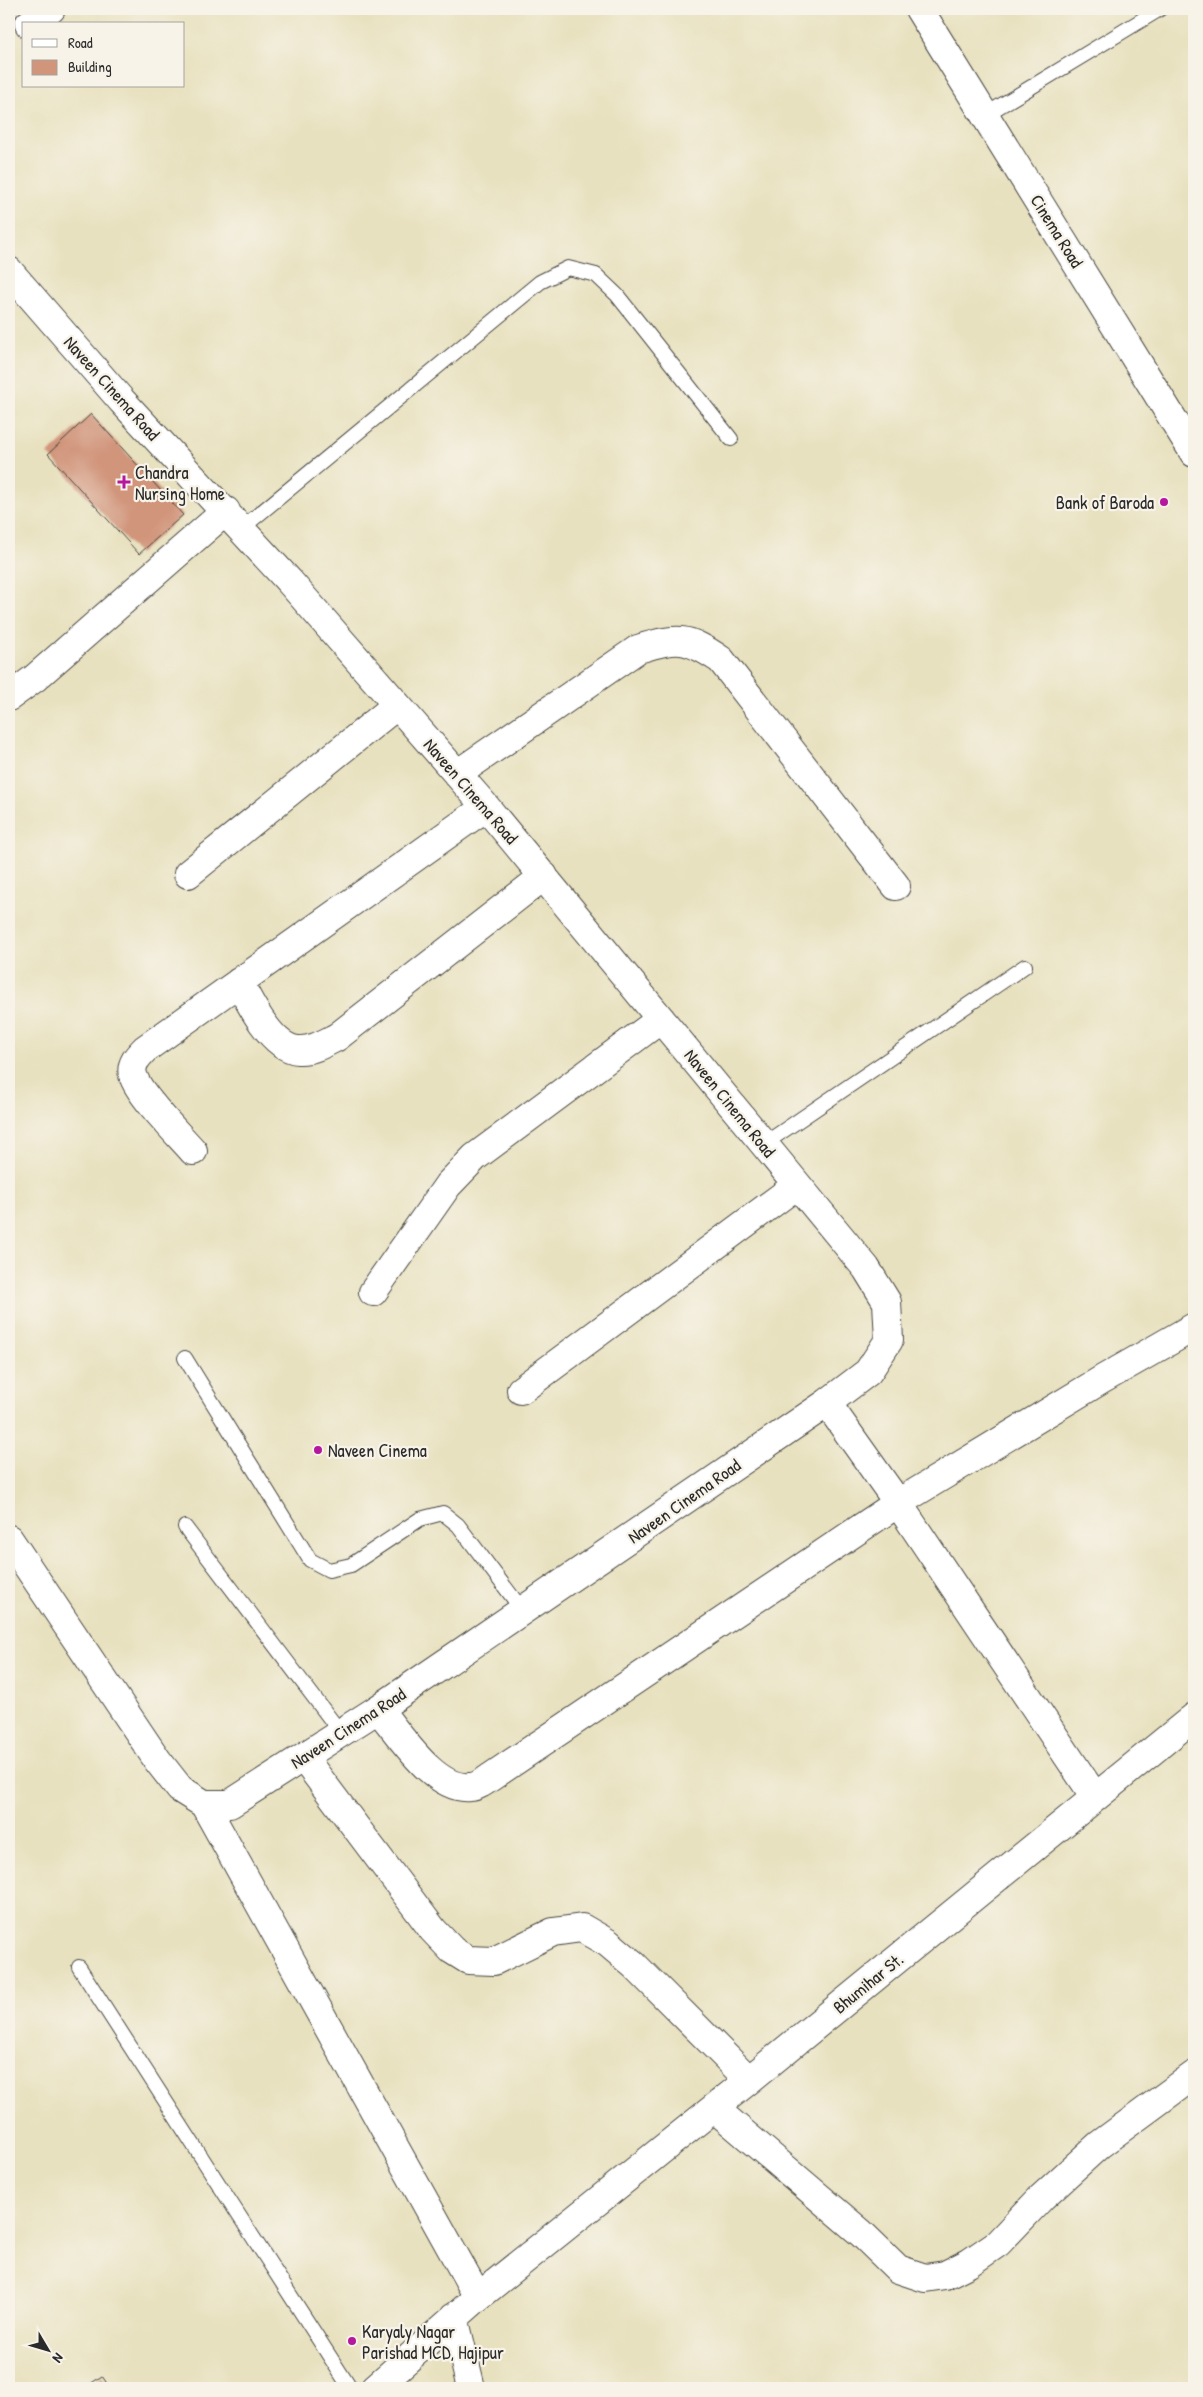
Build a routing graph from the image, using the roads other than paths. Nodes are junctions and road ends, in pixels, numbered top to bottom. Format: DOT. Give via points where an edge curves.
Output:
graph roads {
  1 [pos="51,9"];
  2 [pos="919,9"];
  3 [pos="1160,9"];
  4 [pos="32,22"];
  5 [pos="22,28"];
  6 [pos="9,37"];
  7 [pos="985,115"];
  8 [pos="9,271"];
  9 [pos="731,438"];
  10 [pos="1194,453"];
  11 [pos="234,520"];
  12 [pos="9,697"];
  13 [pos="397,705"];
  14 [pos="457,774"];
  15 [pos="486,807"];
  16 [pos="188,874"];
  17 [pos="544,876"];
  18 [pos="896,886"];
  19 [pos="1026,966"];
  20 [pos="239,982"];
  21 [pos="661,1019"];
  22 [pos="764,1144"];
  23 [pos="193,1151"];
  24 [pos="797,1185"];
  25 [pos="373,1292"];
  26 [pos="1194,1327"];
  27 [pos="185,1358"];
  28 [pos="520,1390"];
  29 [pos="827,1404"];
  30 [pos="898,1503"];
  31 [pos="185,1527"];
  32 [pos="9,1539"];
  33 [pos="523,1611"];
  34 [pos="378,1709"];
  35 [pos="1194,1717"];
  36 [pos="341,1733"];
  37 [pos="303,1757"];
  38 [pos="1096,1797"];
  39 [pos="217,1804"];
  40 [pos="79,1967"];
  41 [pos="1194,2074"];
  42 [pos="750,2080"];
  43 [pos="714,2108"];
  44 [pos="478,2297"];
  45 [pos="454,2317"];
  46 [pos="350,2388"];
  47 [pos="375,2388"];
  48 [pos="471,2388"];
  1 -- 4 [label="street"];
  2 -- 7 [label="street, Cinema Road"];
  3 -- 7 [label="lane"];
  5 -- 6 [label="street"];
  7 -- 10 [label="street, Cinema Road"];
  8 -- 11 [label="street, Naveen Cinema Road" via="122,401"];
  9 -- 11 [label="lane" via="617,295 596,275 568,268 540,282"];
  11 -- 12 [label="street"];
  11 -- 13 [label="street, Naveen Cinema Road"];
  13 -- 14 [label="street, Naveen Cinema Road"];
  13 -- 16 [label="street"];
  14 -- 15 [label="street, Naveen Cinema Road"];
  14 -- 18 [label="street" via="638,650 668,640 696,643 721,660"];
  15 -- 17 [label="street, Naveen Cinema Road"];
  15 -- 20 [label="street"];
  17 -- 20 [label="street" via="338,1037 316,1047 296,1050 279,1040 260,1021"];
  17 -- 21 [label="street, Naveen Cinema Road"];
  19 -- 22 [label="lane"];
  20 -- 23 [label="street" via="134,1060 132,1075 141,1090"];
  21 -- 22 [label="street, Naveen Cinema Road"];
  21 -- 25 [label="street" via="475,1156 448,1185"];
  22 -- 24 [label="street, Naveen Cinema Road"];
  24 -- 28 [label="street"];
  24 -- 29 [label="street, Naveen Cinema Road" via="866,1268 887,1302 889,1340 868,1372"];
  26 -- 30 [label="street"];
  27 -- 33 [label="lane" via="310,1560 329,1570 351,1565 420,1519 443,1513 458,1525"];
  29 -- 30 [label="street"];
  29 -- 33 [label="street, Naveen Cinema Road"];
  30 -- 34 [label="street" via="491,1778 471,1788 452,1786 435,1776"];
  30 -- 38 [label="street"];
  31 -- 36 [label="lane"];
  32 -- 39 [label="street" via="158,1761 180,1789"];
  33 -- 34 [label="street, Naveen Cinema Road"];
  34 -- 36 [label="street, Naveen Cinema Road"];
  35 -- 38 [label="street, Bhumihar St."];
  36 -- 37 [label="street, Naveen Cinema Road"];
  37 -- 39 [label="street, Naveen Cinema Road"];
  37 -- 42 [label="street" via="433,1930 452,1950 468,1960 494,1961 553,1932 582,1928 608,1943 634,1965"];
  38 -- 42 [label="street, Bhumihar St."];
  39 -- 44 [label="street"];
  40 -- 46 [label="lane"];
  41 -- 43 [label="street" via="1099,2145 998,2243 945,2275 924,2278 898,2269 861,2233"];
  42 -- 43 [label="street, Bhumihar St."];
  43 -- 44 [label="street, Bhumihar St."];
  44 -- 45 [label="street, Bhumihar St."];
  45 -- 47 [label="street, Bhumihar St."];
  45 -- 48 [label="street"];
}
